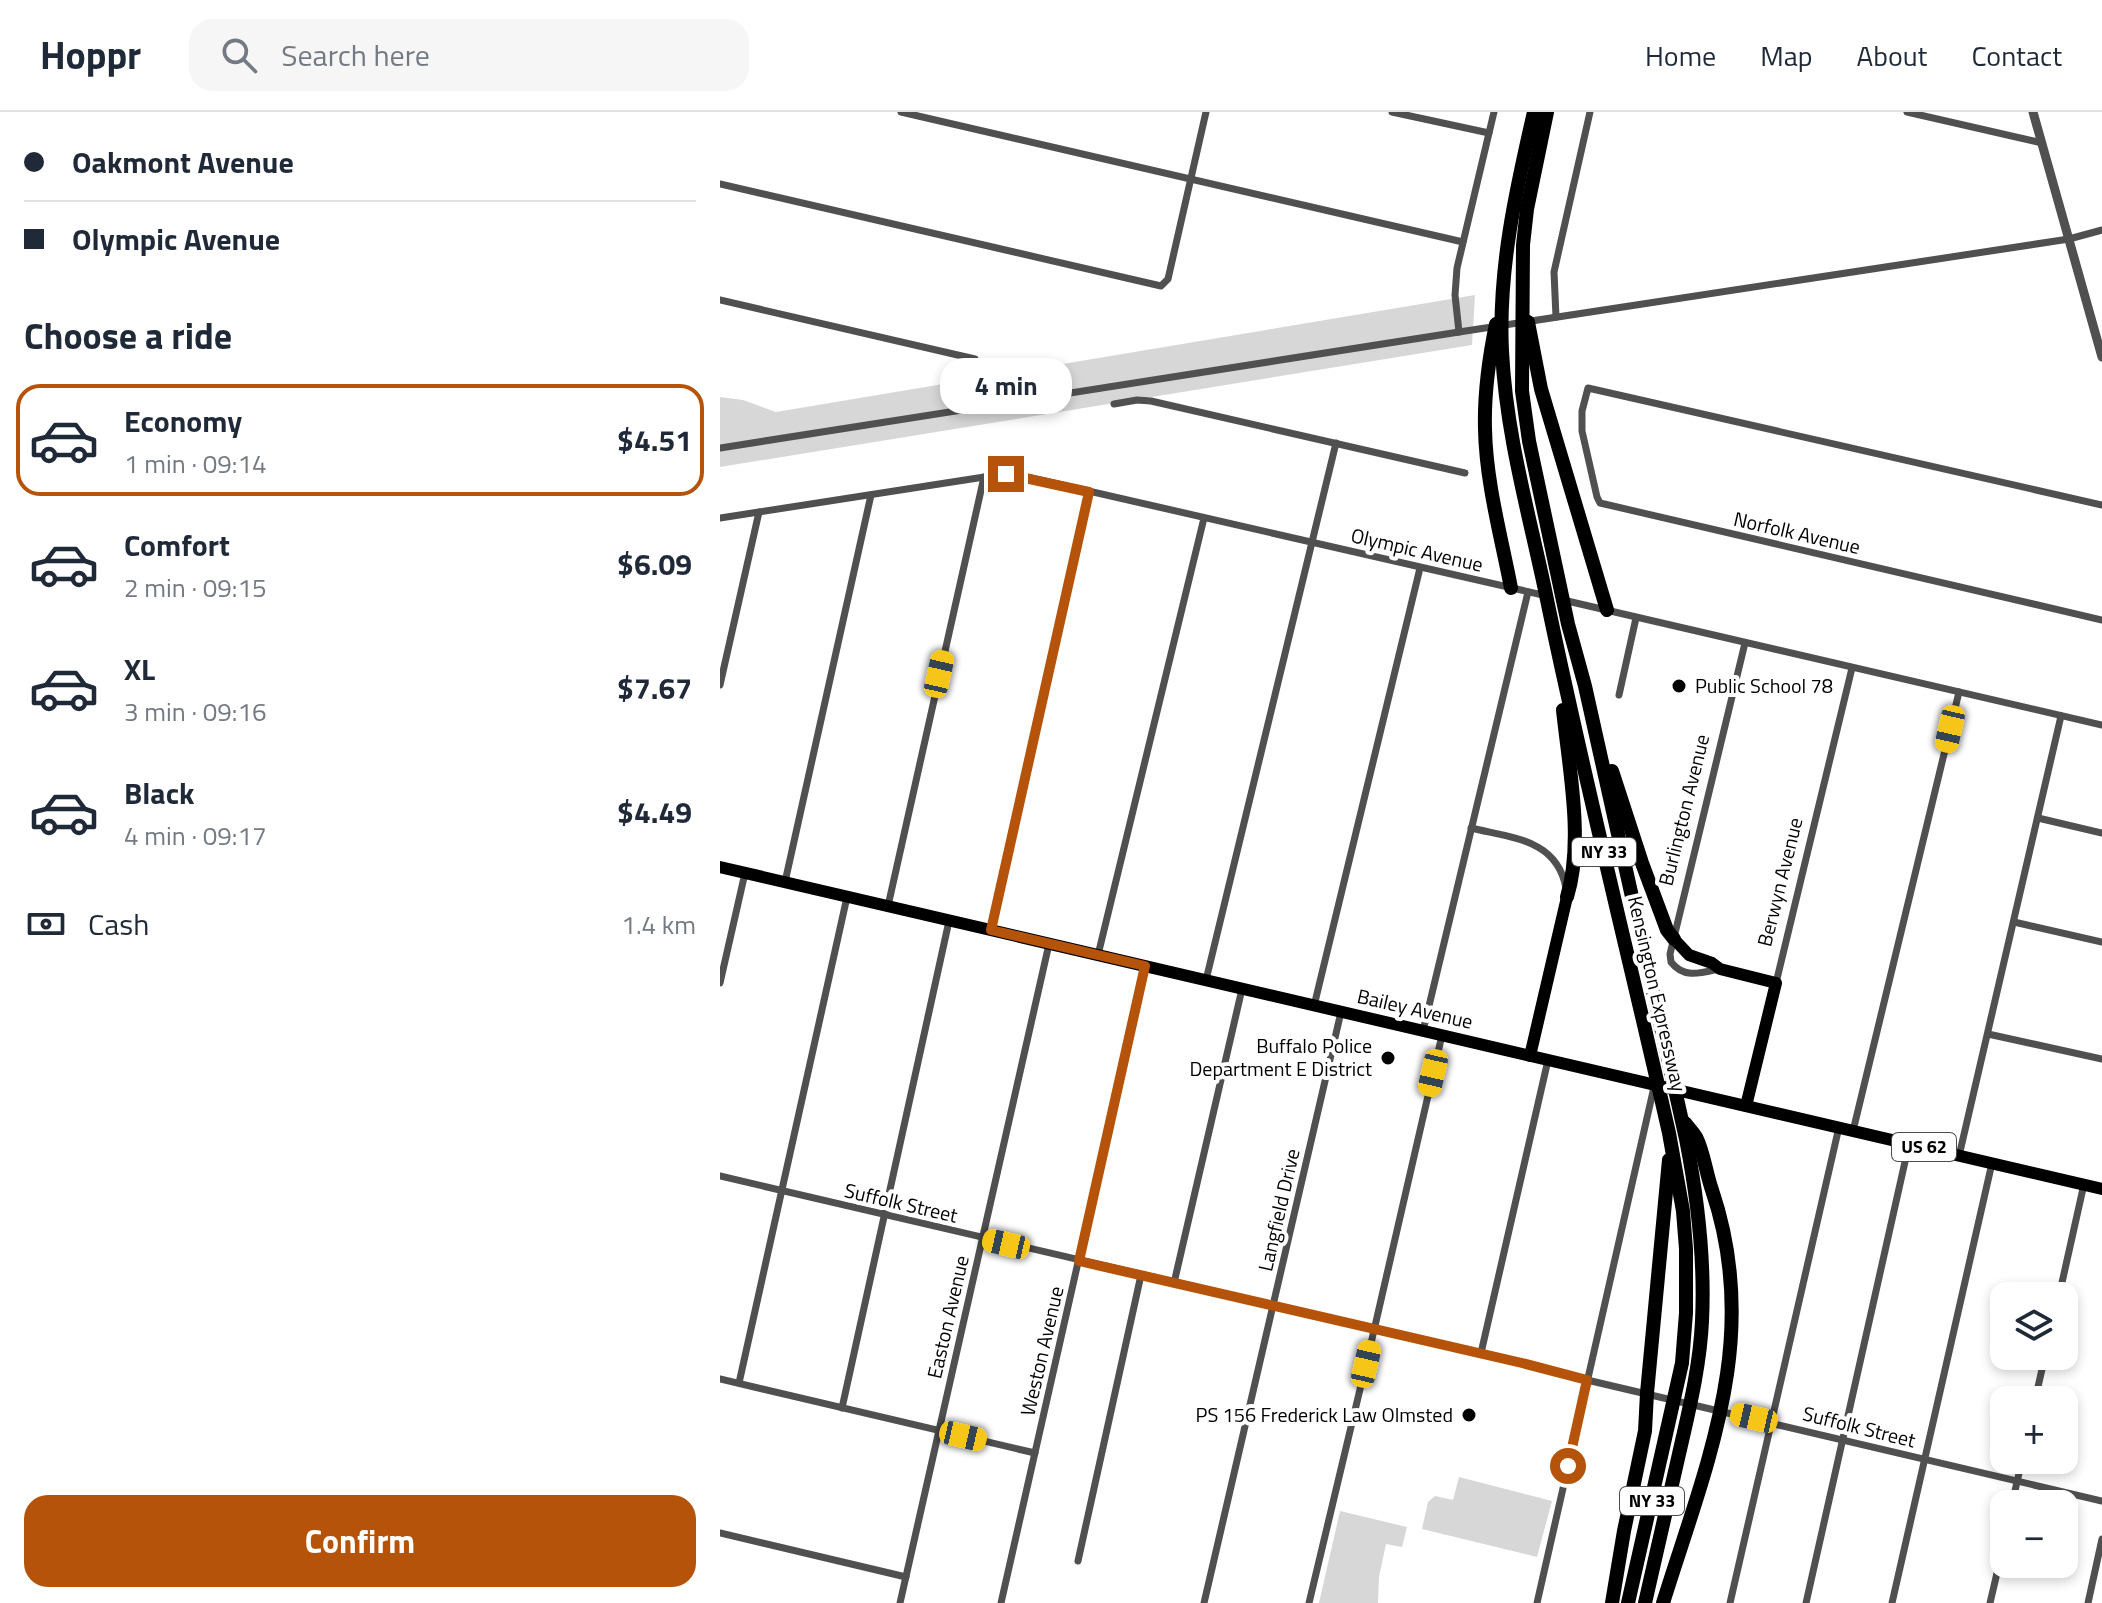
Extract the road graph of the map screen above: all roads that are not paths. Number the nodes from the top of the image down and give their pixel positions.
1 (901, 112) edge
2 (1206, 112) edge
3 (1392, 112) edge
4 (1494, 112) edge
5 (1534, 112) edge
6 (1547, 112) edge
7 (1557, 112) edge
8 (1590, 112) edge
9 (1907, 112) edge
10 (2033, 112) edge
11 (1489, 133) junction
12 (2042, 143) junction
13 (1537, 154) junction
14 (1191, 180) junction
15 (720, 184) edge
16 (2102, 230) edge
17 (2069, 239) junction
18 (1463, 242) junction
19 (720, 300) edge
20 (1556, 317) junction
21 (1459, 332) junction
22 (2100, 339) edge
23 (1527, 345) junction
24 (1496, 348) junction
25 (2102, 357) edge
26 (975, 359) dead end
27 (1114, 404) dead end
28 (1336, 443) junction
29 (720, 448) edge
30 (1465, 473) dead end
31 (984, 477) junction
32 (1089, 492) junction
33 (871, 495) junction
34 (2102, 505) edge
35 (759, 512) junction
36 (720, 518) edge
37 (1204, 518) junction
38 (1312, 543) junction
39 (1420, 568) junction
40 (1511, 588) junction
41 (1528, 592) junction
42 (1607, 610) junction
43 (1636, 618) junction
44 (2102, 620) edge
45 (1745, 643) junction
46 (1558, 654) junction
47 (1852, 668) junction
48 (720, 685) edge
49 (1585, 686) junction
50 (1959, 692) junction
51 (1619, 695) dead end
52 (2061, 716) junction
53 (2102, 725) edge
54 (2038, 818) junction
55 (1471, 828) junction
56 (2102, 833) edge
57 (720, 867) edge
58 (745, 873) junction
59 (785, 882) junction
60 (847, 897) junction
61 (1567, 897) junction
62 (888, 906) junction
63 (949, 921) junction
64 (2014, 922) junction
65 (991, 930) junction
66 (1674, 939) junction
67 (2102, 942) edge
68 (1049, 944) junction
69 (1098, 955) junction
70 (1145, 966) junction
71 (721, 973) edge
72 (1206, 980) junction
73 (720, 983) edge
74 (1776, 983) junction
75 (1242, 989) junction
76 (1314, 1006) junction
77 (1341, 1012) junction
78 (1423, 1031) junction
79 (1988, 1034) junction
80 (1442, 1035) junction
81 (1530, 1056) junction
82 (2102, 1059) edge
83 (1548, 1060) junction
84 (1655, 1085) junction
85 (1746, 1106) junction
86 (1839, 1127) junction
87 (1853, 1131) junction
88 (1670, 1138) junction
89 (1691, 1138) junction
90 (1909, 1144) junction
91 (1959, 1156) junction
92 (1992, 1163) junction
93 (720, 1176) edge
94 (2084, 1184) junction
95 (2102, 1189) edge
96 (781, 1191) junction
97 (884, 1215) junction
98 (982, 1238) junction
99 (1079, 1261) junction
100 (1141, 1275) junction
101 (2062, 1282) edge
102 (1174, 1283) junction
103 (1273, 1306) junction
104 (1375, 1329) junction
105 (1481, 1353) junction
106 (720, 1379) edge
107 (1587, 1380) junction
108 (739, 1383) junction
109 (1647, 1393) junction
110 (842, 1408) junction
111 (1720, 1410) junction
112 (1771, 1422) junction
113 (939, 1430) junction
114 (1842, 1440) junction
115 (1035, 1453) junction
116 (1925, 1460) junction
117 (2019, 1474) edge
118 (2017, 1481) junction
119 (2015, 1490) edge
120 (2102, 1501) edge
121 (720, 1533) edge
122 (2102, 1539) edge
123 (1078, 1561) dead end
124 (906, 1577) junction
125 (1996, 1578) edge
126 (900, 1603) edge
127 (1001, 1603) edge
128 (1204, 1603) edge
129 (1309, 1603) edge
130 (1537, 1603) edge
131 (1612, 1603) edge
132 (1628, 1603) edge
133 (1645, 1603) edge
134 (1663, 1603) edge
135 (1730, 1603) edge
136 (1806, 1603) edge
137 (1892, 1603) edge
138 (1990, 1603) edge
139 (2088, 1603) edge

1 - 14 street
2 - 14 street
3 - 11 street
4 - 11 street
5 - 24 highway
6 - 13 highway
7 - 13 highway
8 - 20 street
9 - 12 street
10 - 12 street
11 - 18 street
12 - 17 street
13 - 23 highway
14 - 15 street
14 - 18 street
16 - 17 street
17 - 20 street
17 - 22 street
18 - 21 street
19 - 26 street
20 - 21 street
21 - 29 street
22 - 25 street
23 - 42 highway
23 - 49 highway, Kensington Expressway / NY 33
24 - 40 highway
24 - 46 highway, Kensington Expressway / NY 33
27 - 28 street
28 - 30 street
28 - 38 street
31 - 32 street, Olympic Avenue
31 - 33 street, Olympic Avenue
31 - 62 street
32 - 37 street, Olympic Avenue
32 - 65 street
33 - 35 street, Olympic Avenue
33 - 59 street
34 - 44 street, Norfolk Avenue
35 - 36 street, Olympic Avenue
35 - 48 street
37 - 38 street, Olympic Avenue
37 - 69 street
38 - 39 street, Olympic Avenue
38 - 72 street
39 - 40 street, Olympic Avenue
39 - 76 street
40 - 41 street, Olympic Avenue
41 - 42 street, Olympic Avenue
41 - 55 street
42 - 43 street, Olympic Avenue
43 - 45 street, Olympic Avenue
43 - 51 street
45 - 47 street, Olympic Avenue
45 - 66 street, Burlington Avenue
46 - 61 highway
46 - 88 highway, Kensington Expressway / NY 33
47 - 50 street, Olympic Avenue
47 - 74 street, Berwyn Avenue
49 - 66 highway
49 - 89 highway, Kensington Expressway / NY 33
50 - 52 street, Olympic Avenue
50 - 87 street
52 - 53 street, Olympic Avenue
52 - 54 street
54 - 56 street
54 - 64 street
55 - 61 street
55 - 78 street
57 - 58 main road, Bailey Avenue / US 62
58 - 59 main road, Bailey Avenue / US 62
58 - 71 street
59 - 60 main road, Bailey Avenue / US 62
60 - 62 main road, Bailey Avenue / US 62
60 - 96 street
61 - 81 main road
62 - 63 main road, Bailey Avenue / US 62
63 - 65 main road, Bailey Avenue / US 62
63 - 97 street
64 - 67 street
64 - 79 street
65 - 68 main road, Bailey Avenue / US 62
66 - 74 main road
68 - 69 main road, Bailey Avenue / US 62
68 - 98 street, Easton Avenue
69 - 70 main road, Bailey Avenue / US 62
70 - 72 main road, Bailey Avenue / US 62
70 - 99 street, Weston Avenue
71 - 73 street
72 - 75 main road, Bailey Avenue / US 62
74 - 85 main road, Berwyn Avenue
75 - 76 main road, Bailey Avenue / US 62
75 - 102 street
76 - 77 main road, Bailey Avenue / US 62
77 - 78 main road, Bailey Avenue / US 62
77 - 103 street, Langfield Drive
78 - 80 main road, Bailey Avenue / US 62
79 - 82 street
79 - 91 street
80 - 81 main road, Bailey Avenue / US 62
80 - 104 street
81 - 83 main road, Bailey Avenue / US 62
83 - 84 main road, Bailey Avenue / US 62
83 - 105 street
84 - 85 main road, Bailey Avenue / US 62
84 - 107 street
85 - 86 main road, Bailey Avenue / US 62
86 - 87 main road, Bailey Avenue / US 62
86 - 112 street
87 - 90 main road, Bailey Avenue / US 62
88 - 109 highway
88 - 132 highway, Kensington Expressway / NY 33
89 - 111 highway
89 - 133 highway, Kensington Expressway / NY 33
90 - 91 main road, Bailey Avenue / US 62
90 - 114 street
91 - 92 main road, Bailey Avenue / US 62
92 - 94 main road, Bailey Avenue / US 62
92 - 116 street
93 - 96 street, Suffolk Street
94 - 95 main road, Bailey Avenue / US 62
94 - 101 street
96 - 97 street, Suffolk Street
96 - 108 street
97 - 98 street, Suffolk Street
97 - 110 street
98 - 99 street, Suffolk Street
98 - 113 street, Easton Avenue
99 - 100 street, Suffolk Street
99 - 115 street, Weston Avenue
100 - 102 street, Suffolk Street
100 - 123 street
102 - 103 street, Suffolk Street
103 - 104 street, Suffolk Street
103 - 128 street, Langfield Drive
104 - 105 street, Suffolk Street
104 - 129 street
105 - 107 street, Suffolk Street
106 - 108 street
107 - 109 street, Suffolk Street
107 - 130 street
108 - 110 street
109 - 111 street, Suffolk Street
109 - 131 highway
110 - 113 street
111 - 112 street, Suffolk Street
111 - 134 highway
112 - 114 street, Suffolk Street
112 - 135 street
113 - 115 street
113 - 124 street, Easton Avenue
114 - 116 street, Suffolk Street
114 - 136 street
115 - 127 street, Weston Avenue
116 - 118 street, Suffolk Street
116 - 137 street
117 - 118 street
118 - 119 street
118 - 120 street, Suffolk Street
121 - 124 street
122 - 139 street
124 - 126 street, Easton Avenue
125 - 138 street

